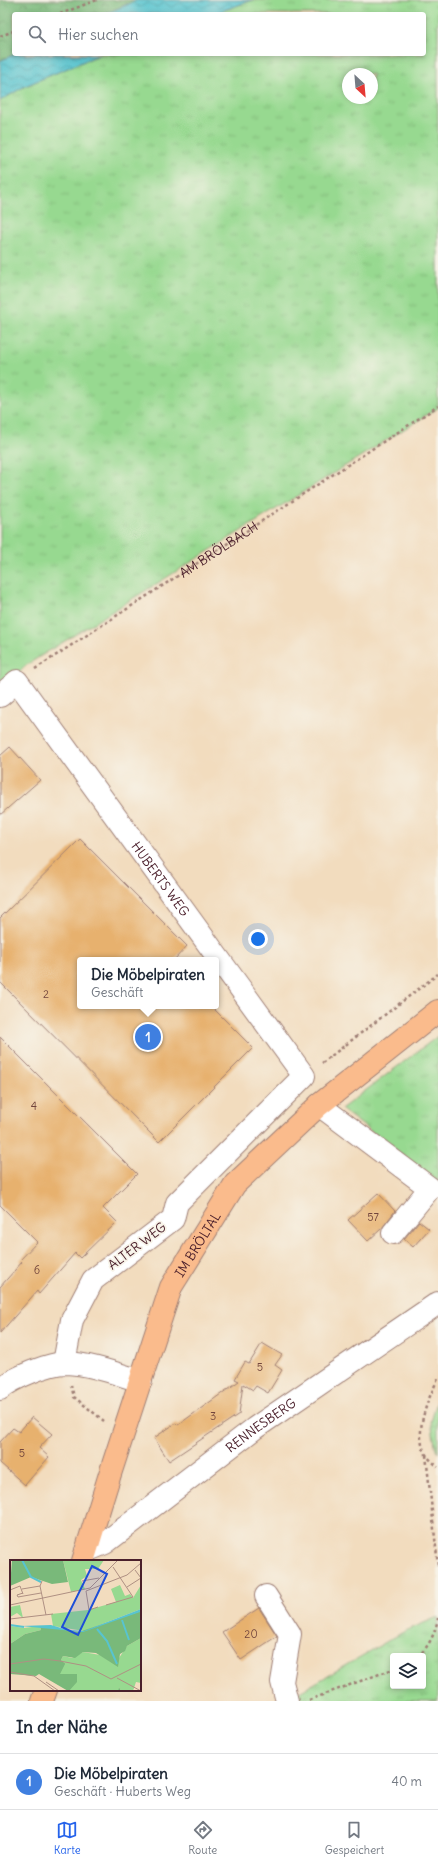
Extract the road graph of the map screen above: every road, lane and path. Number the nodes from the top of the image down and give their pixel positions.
1 (97, 0) edge
2 (65, 12) edge
3 (12, 32) edge
4 (0, 36) edge
5 (438, 406) edge
6 (16, 681) junction
7 (0, 696) edge
8 (217, 957) edge
9 (219, 959) edge
10 (438, 974) edge
11 (438, 1011) edge
12 (304, 1076) junction
13 (319, 1105) junction
14 (392, 1233) dead end
15 (438, 1303) edge
16 (64, 1363) junction
17 (438, 1378) edge
18 (141, 1381) junction
19 (0, 1389) edge
20 (106, 1423) dead end
21 (426, 1455) junction
22 (438, 1467) edge
23 (85, 1556) edge
24 (438, 1566) edge
25 (266, 1596) dead end
26 (438, 1618) edge
27 (422, 1653) edge
28 (390, 1670) edge
29 (46, 1691) edge
30 (42, 1701) edge
31 (286, 1701) edge
32 (307, 1701) edge

1 - 2 path
3 - 4 path
5 - 6 path, AM BRÖLBACH
6 - 7 street
6 - 8 street, HUBERTS WEG
9 - 12 street, HUBERTS WEG
10 - 12 path
11 - 13 main road, IM BRÖLTAL
12 - 16 street, ALTER WEG
13 - 14 street
13 - 18 main road, IM BRÖLTAL
15 - 23 street, RENNESBERG
16 - 18 street
16 - 19 street
16 - 20 path
17 - 21 path
18 - 23 main road, IM BRÖLTAL
21 - 22 path
21 - 24 path
25 - 31 street
26 - 27 path
28 - 32 path
29 - 30 main road

